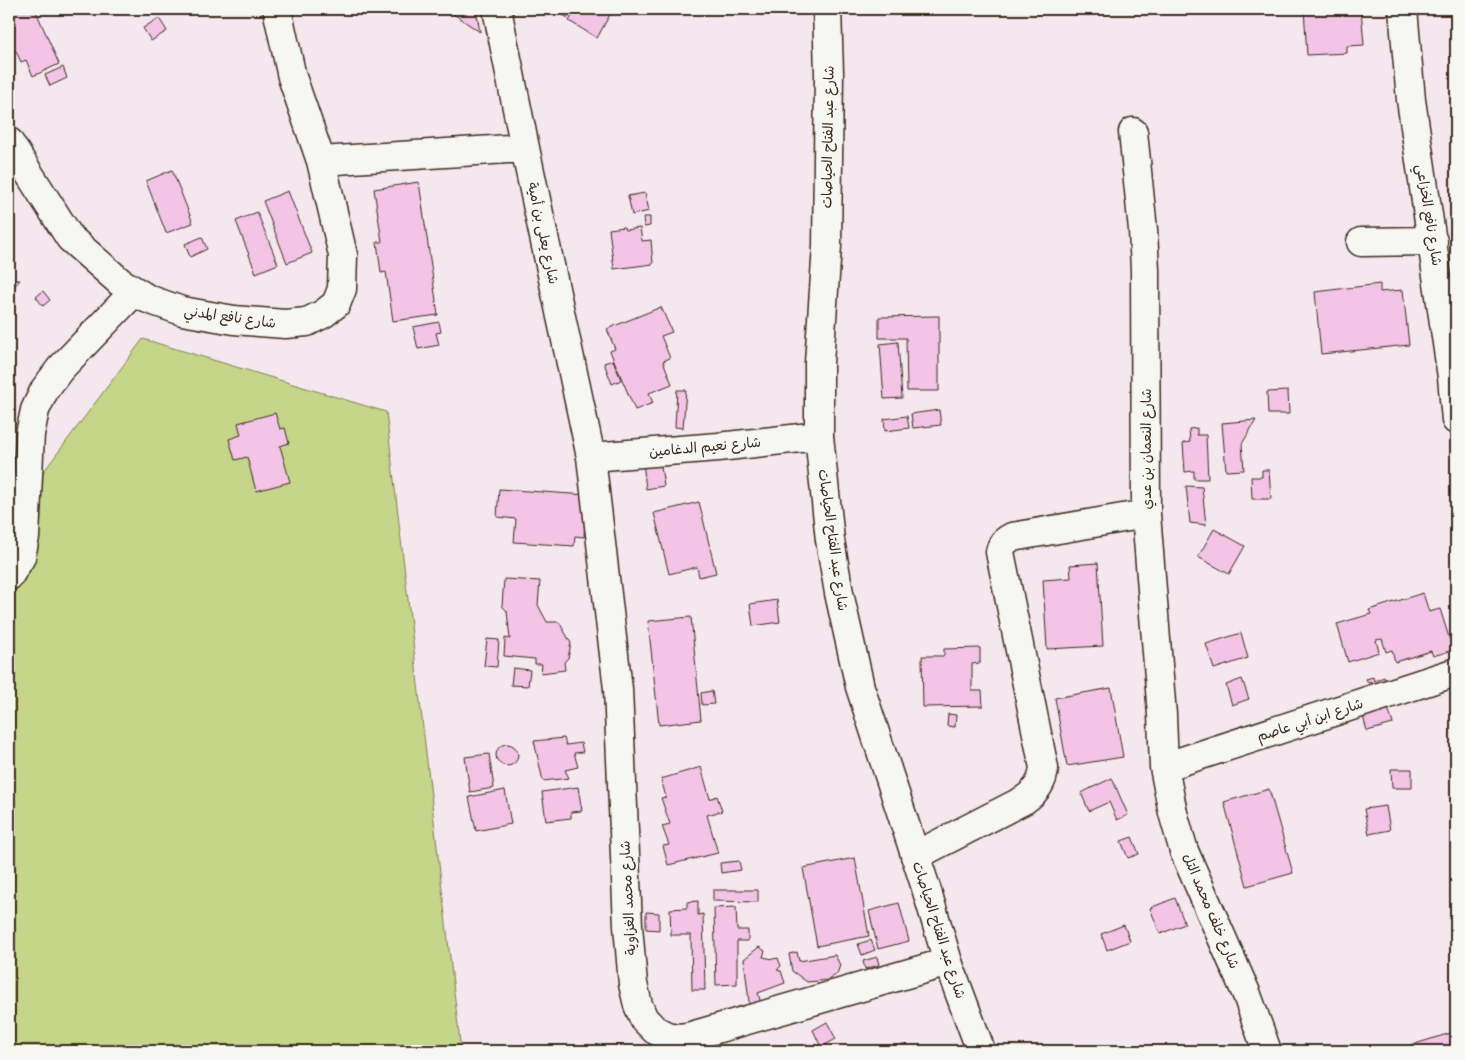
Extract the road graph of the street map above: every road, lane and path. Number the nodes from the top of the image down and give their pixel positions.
1 (277, 9) edge
2 (497, 9) edge
3 (827, 9) edge
4 (1403, 9) edge
5 (1134, 132) dead end
6 (9, 142) edge
7 (525, 148) junction
8 (321, 161) junction
9 (1433, 241) junction
10 (1361, 242) dead end
11 (135, 291) junction
12 (1456, 420) edge
13 (819, 436) junction
14 (591, 456) junction
15 (1146, 514) junction
16 (9, 576) edge
17 (1456, 672) edge
18 (1164, 767) junction
19 (915, 856) junction
20 (948, 962) junction
21 (981, 1051) edge
22 (1267, 1051) edge

1 - 8 street, شارع نافع المدني
2 - 7 street, شارع يعلى بن أمية
3 - 13 street, شارع عبد الفتاح الحياصات
4 - 9 street, شارع نافع الخزاعي
5 - 15 street, شارع النعمان بن عدي
6 - 11 street, شارع نافع المدني
7 - 8 street
7 - 14 street, شارع يعلى بن أمية
8 - 11 street, شارع نافع المدني
9 - 10 street
9 - 12 street, شارع نافع الخزاعي
11 - 16 street
13 - 14 street, شارع نعيم الدغامين
13 - 19 street, شارع عبد الفتاح الحياصات
14 - 20 street, شارع محمد الغزاوية
15 - 18 street, شارع النعمان بن عدي
15 - 19 street
17 - 18 street, شارع ابن أبي عاصم
18 - 22 street, شارع خلف محمد التل
19 - 20 street, شارع عبد الفتاح الحياصات
20 - 21 street, شارع عبد الفتاح الحياصات

